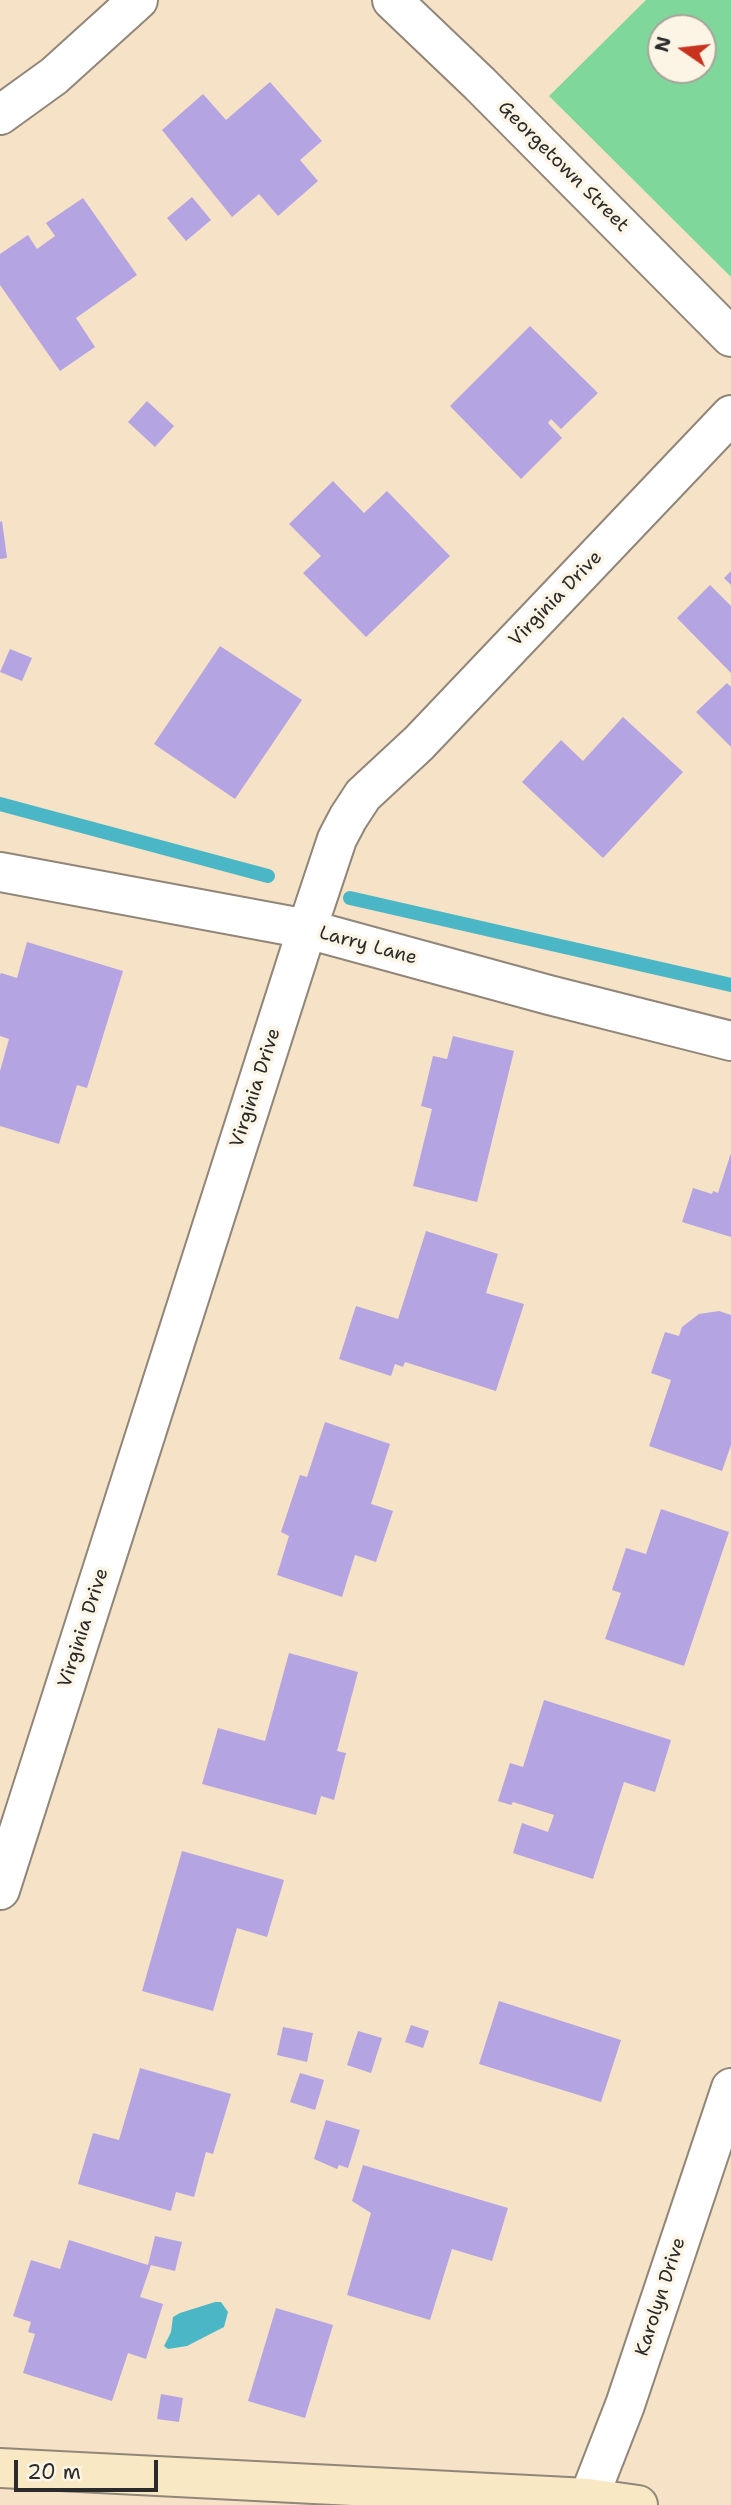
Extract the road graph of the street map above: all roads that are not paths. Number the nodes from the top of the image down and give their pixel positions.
1 (138, 0) edge
2 (392, 0) edge
3 (0, 115) edge
4 (731, 337) edge
5 (731, 415) edge
6 (0, 872) edge
7 (307, 929) junction
8 (731, 1041) edge
9 (0, 1890) edge
10 (731, 2088) edge
11 (0, 2468) edge
12 (587, 2502) edge
13 (638, 2505) edge

1 - 3 street
2 - 4 street, Georgetown Street
5 - 7 street, Virginia Drive
6 - 7 street, Larry Lane
7 - 8 street, Larry Lane
7 - 9 street, Virginia Drive
10 - 12 street, Karolyn Drive
11 - 12 street
12 - 13 street

